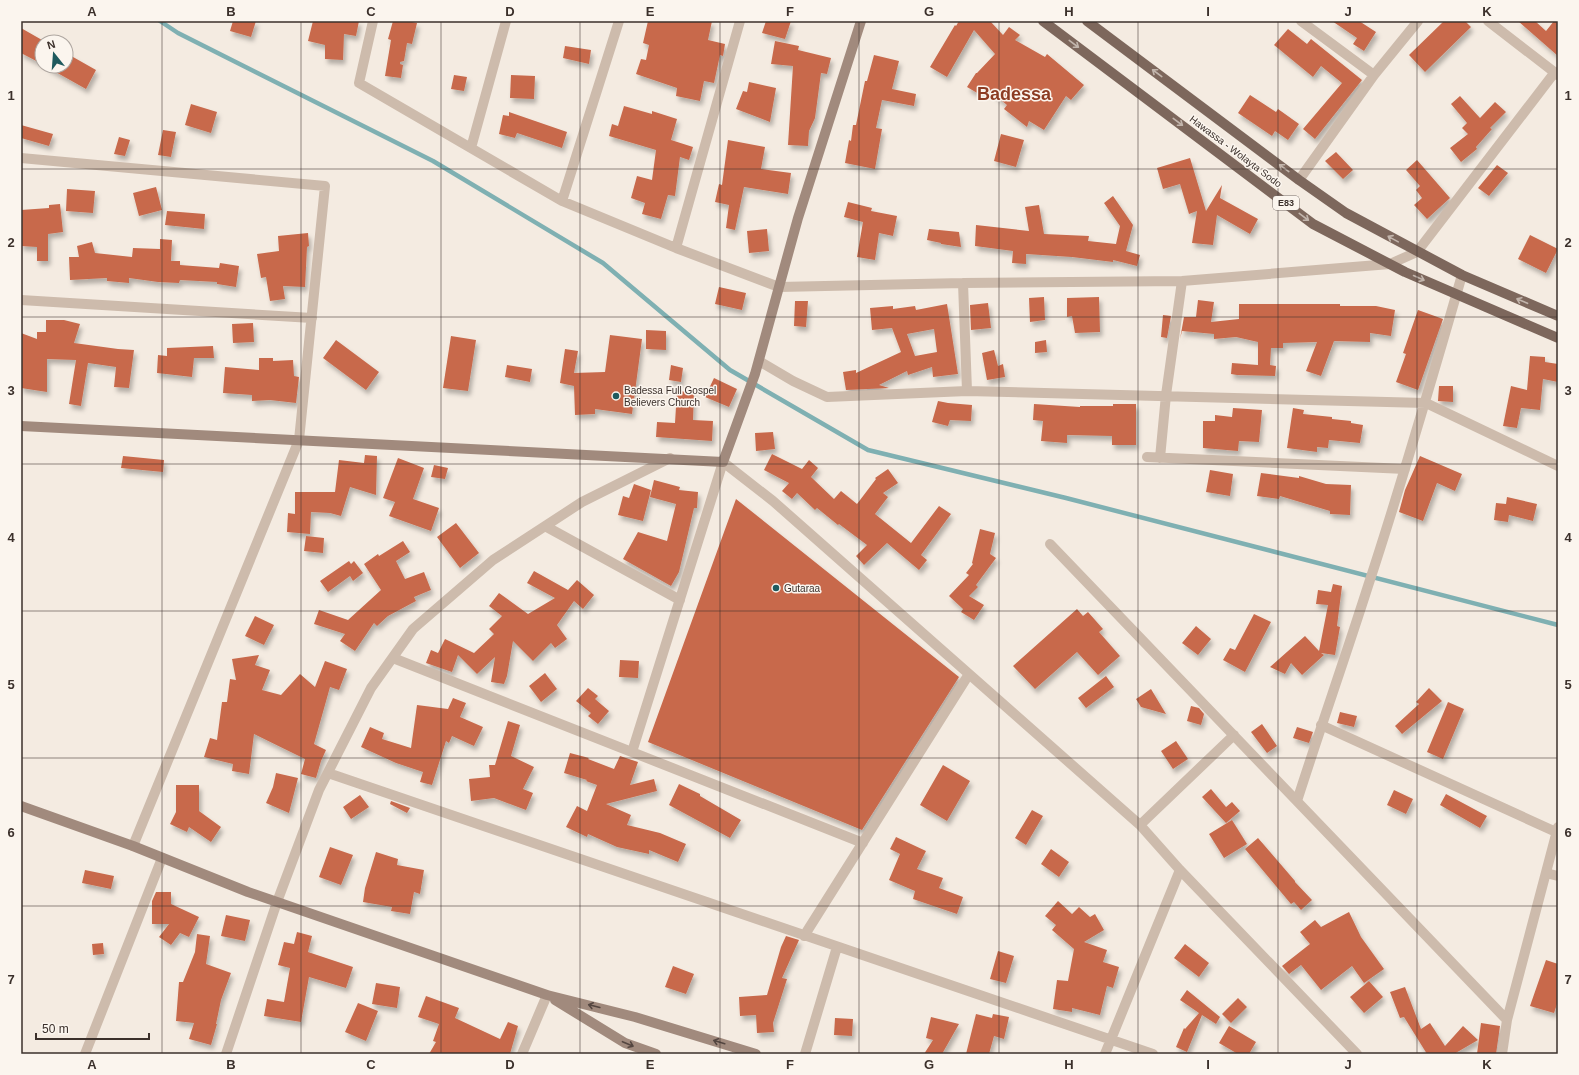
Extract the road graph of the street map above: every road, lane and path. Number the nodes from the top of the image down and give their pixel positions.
1 (373, 21) edge
2 (506, 21) edge
3 (619, 21) edge
4 (740, 21) edge
5 (861, 21) edge
6 (1043, 21) edge
7 (1087, 21) edge
8 (1301, 21) edge
9 (1418, 21) edge
10 (1488, 21) edge
11 (1556, 73) edge
12 (1374, 75) junction
13 (471, 148) junction
14 (21, 158) edge
15 (1299, 180) junction
16 (562, 201) junction
17 (676, 248) junction
18 (1416, 252) junction
19 (1390, 264) junction
20 (1462, 275) junction
21 (1182, 281) junction
22 (963, 283) junction
23 (779, 287) junction
24 (1457, 294) junction
25 (21, 300) edge
26 (1558, 316) edge
27 (312, 318) junction
28 (1558, 338) edge
29 (759, 361) junction
30 (967, 391) junction
31 (1166, 395) junction
32 (1426, 403) junction
33 (21, 426) edge
34 (299, 440) junction
35 (1147, 457) dead end
36 (670, 458) junction
37 (1160, 458) junction
38 (723, 462) junction
39 (1558, 466) edge
40 (1405, 469) junction
41 (545, 526) junction
42 (1050, 544) dead end
43 (680, 600) junction
44 (393, 658) junction
45 (970, 674) junction
46 (1321, 725) junction
47 (1234, 735) junction
48 (632, 752) junction
49 (328, 773) junction
50 (1297, 801) junction
51 (21, 806) edge
52 (1140, 824) junction
53 (1557, 829) edge
54 (863, 843) junction
55 (133, 846) junction
56 (162, 858) junction
57 (1180, 870) junction
58 (1546, 873) junction
59 (1558, 876) edge
60 (277, 902) junction
61 (804, 936) junction
62 (837, 947) junction
63 (547, 994) junction
64 (1507, 1020) junction
65 (1111, 1041) junction
66 (85, 1054) edge
67 (226, 1054) edge
68 (522, 1054) edge
69 (656, 1054) edge
70 (756, 1054) edge
71 (805, 1054) edge
72 (1106, 1054) edge
73 (1153, 1054) edge
74 (1357, 1054) edge
75 (1502, 1054) edge

1 - 13 street
2 - 13 street
3 - 16 street
4 - 17 street
5 - 23 street
6 -> 19 main road, Hawassa - Wolayta Sodo / E83
15 -> 7 main road, Hawassa - Wolayta Sodo / E83
8 - 12 street
9 - 12 street
10 - 11 street
11 - 18 street
12 - 15 street
13 - 16 street
14 - 27 street
18 -> 15 main road, Hawassa - Wolayta Sodo / E83
16 - 17 street
17 - 23 street
18 - 19 street
18 - 20 main road, Hawassa - Wolayta Sodo / E83
19 - 21 street
19 -> 24 main road, Hawassa - Wolayta Sodo / E83
20 - 24 street
26 -> 20 main road, Hawassa - Wolayta Sodo / E83
21 - 22 street
21 - 31 street
22 - 23 street
22 - 30 street
23 - 29 street
24 - 28 main road, Hawassa - Wolayta Sodo / E83
24 - 32 street
25 - 27 street
27 - 34 street
29 - 30 street
29 - 38 street
30 - 31 street
31 - 32 street
31 - 37 street
32 - 39 street
32 - 40 street
33 - 34 street
34 - 36 street
34 - 55 street
35 - 37 street
36 - 38 street
36 - 41 street
37 - 40 street
38 - 43 street
38 - 45 street
40 - 46 street
41 - 43 street
41 - 44 street
42 - 47 street
43 - 48 street
44 - 48 street
44 - 49 street
45 - 52 street
45 - 54 street
46 - 50 street
46 - 53 street
47 - 50 street
47 - 52 street
48 - 54 street
49 - 60 street
49 - 61 street
50 - 64 street
51 - 55 street
52 - 57 street
53 - 58 street
54 - 61 street
55 - 56 street
56 - 60 street
56 - 66 street
57 - 65 street
57 - 74 street
58 - 59 street
58 - 64 street
60 - 63 street
60 - 67 street
61 - 62 street
62 - 65 street
62 - 71 street
63 - 68 street
63 -> 69 street
70 -> 63 street
64 - 75 street
65 - 72 street
65 - 73 street

